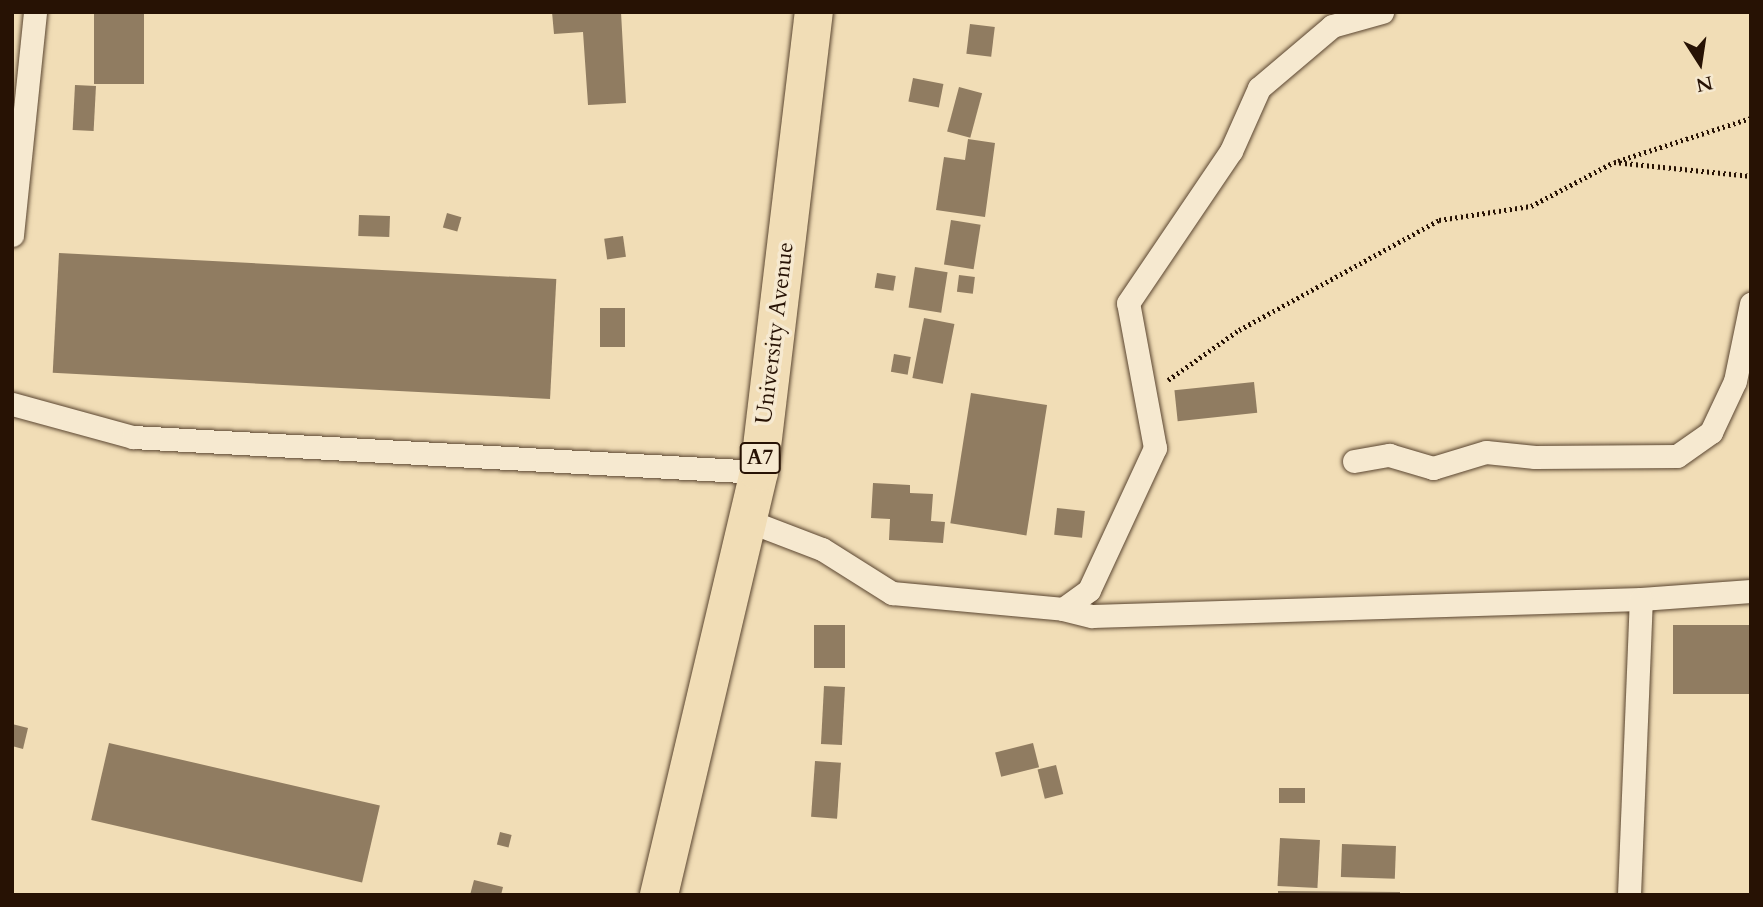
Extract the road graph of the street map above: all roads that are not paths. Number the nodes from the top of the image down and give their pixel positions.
1 (35, 12) edge
2 (814, 12) edge
3 (1382, 12) edge
4 (12, 235) edge
5 (1751, 304) edge
6 (12, 404) edge
7 (1354, 461) dead end
8 (759, 472) junction
9 (746, 520) junction
10 (1751, 590) edge
11 (1642, 598) junction
12 (1063, 609) junction
13 (659, 895) edge
14 (1629, 895) edge

1 - 4 street
2 - 8 highway, University Avenue / A7
3 - 12 street
5 - 7 street
6 - 8 street
8 - 9 highway, University Avenue / A7
9 - 12 street
9 - 13 highway, University Avenue / A7
10 - 11 street
11 - 12 street
11 - 14 street

